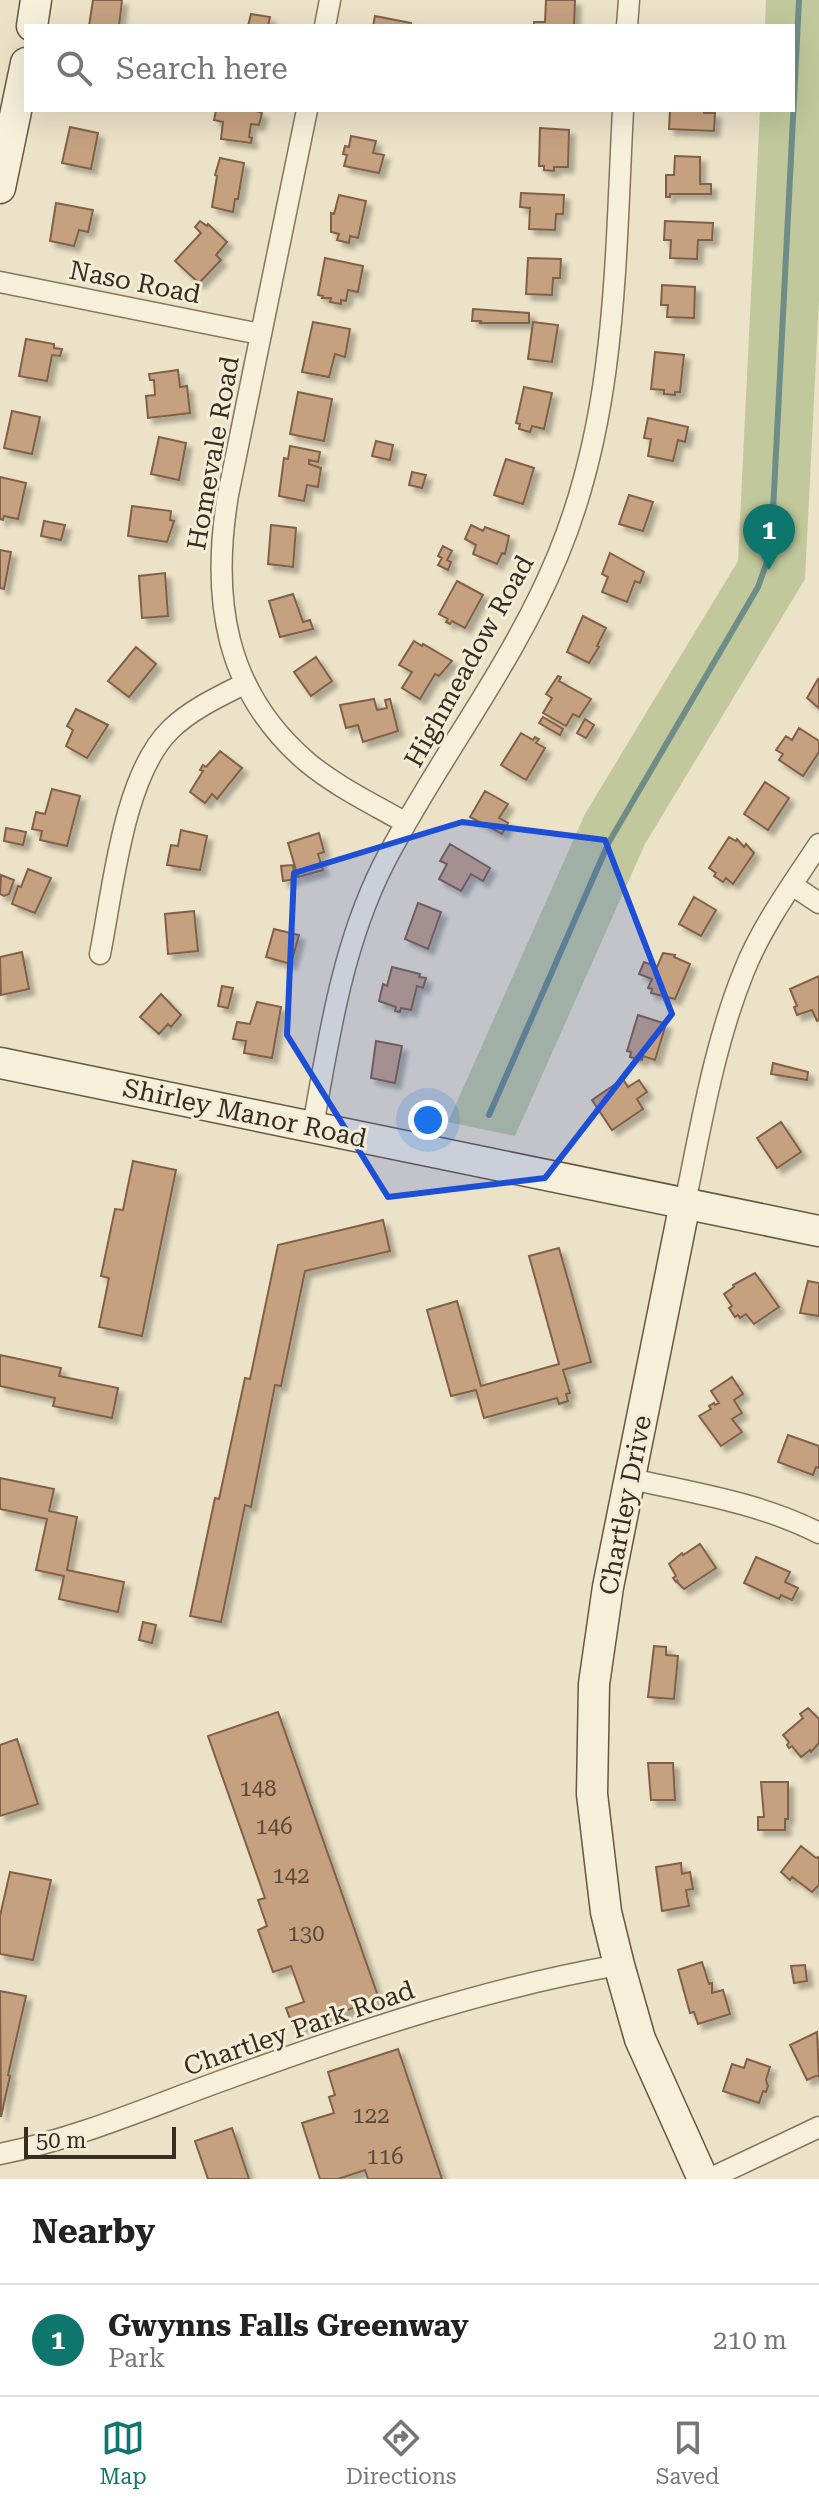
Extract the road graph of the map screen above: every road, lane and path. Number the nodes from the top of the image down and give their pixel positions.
1 (36, 0) edge
2 (330, 0) edge
3 (629, 0) edge
4 (32, 24) edge
5 (325, 24) edge
6 (627, 24) edge
7 (24, 73) edge
8 (307, 112) edge
9 (623, 112) edge
10 (0, 188) edge
11 (0, 282) edge
12 (260, 334) junction
13 (244, 684) junction
14 (406, 823) junction
15 (819, 844) edge
16 (792, 885) junction
17 (819, 903) edge
18 (100, 954) dead end
19 (0, 1063) edge
20 (313, 1126) junction
21 (685, 1203) junction
22 (819, 1231) edge
23 (631, 1479) junction
24 (819, 1533) edge
25 (619, 1965) junction
26 (819, 2127) edge
27 (0, 2154) edge
28 (703, 2179) edge
29 (709, 2179) edge

1 - 4 street
2 - 5 street
3 - 6 street
7 - 10 street
8 - 12 street, Homevale Road
9 - 14 street, Highmeadow Road
11 - 12 street, Naso Road
12 - 13 street, Homevale Road
13 - 14 street, Homevale Road
13 - 18 street
14 - 20 street, Highmeadow Road
15 - 16 street, Chartley Drive
16 - 17 street
16 - 21 street, Chartley Drive
19 - 20 street, Shirley Manor Road
20 - 21 street, Shirley Manor Road
21 - 22 street, Shirley Manor Road
21 - 23 street, Chartley Drive
23 - 24 street
23 - 25 street, Chartley Drive
25 - 27 street, Chartley Park Road
25 - 28 street, Chartley Drive
26 - 29 street

